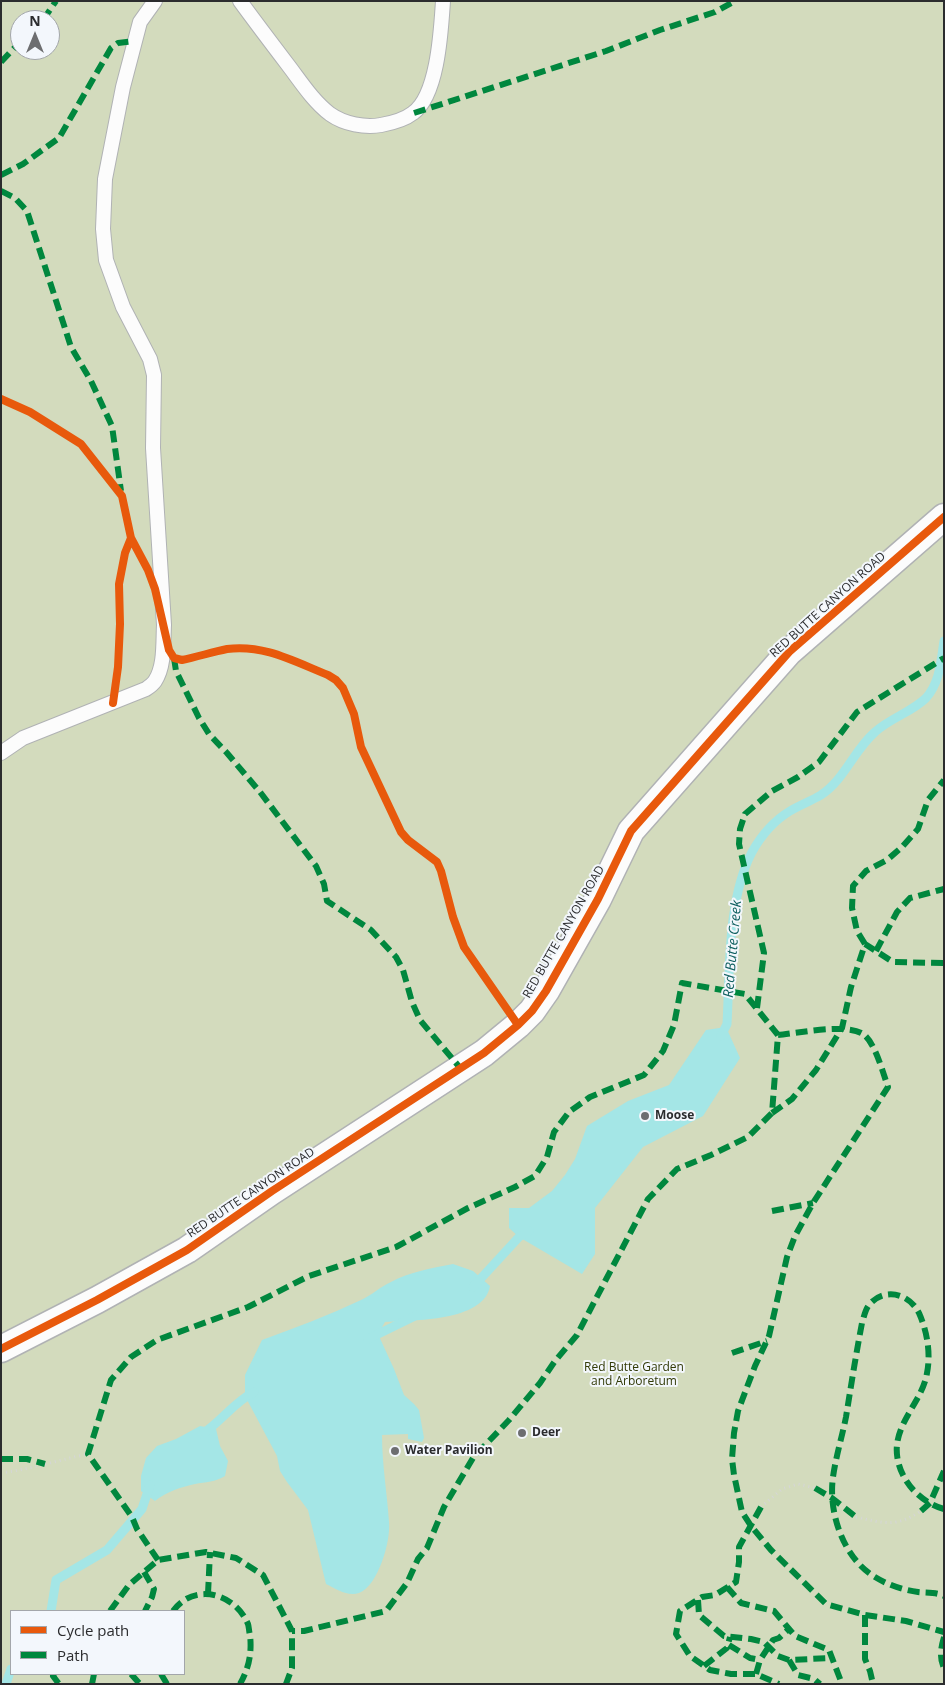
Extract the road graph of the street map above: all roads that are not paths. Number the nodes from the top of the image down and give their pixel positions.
1 (154, 1) edge
2 (240, 1) edge
3 (443, 1) edge
4 (944, 517) edge
5 (1, 753) edge
6 (1, 1350) edge

1 - 5 lane
2 - 3 lane
4 - 6 street, RED BUTTE CANYON ROAD

